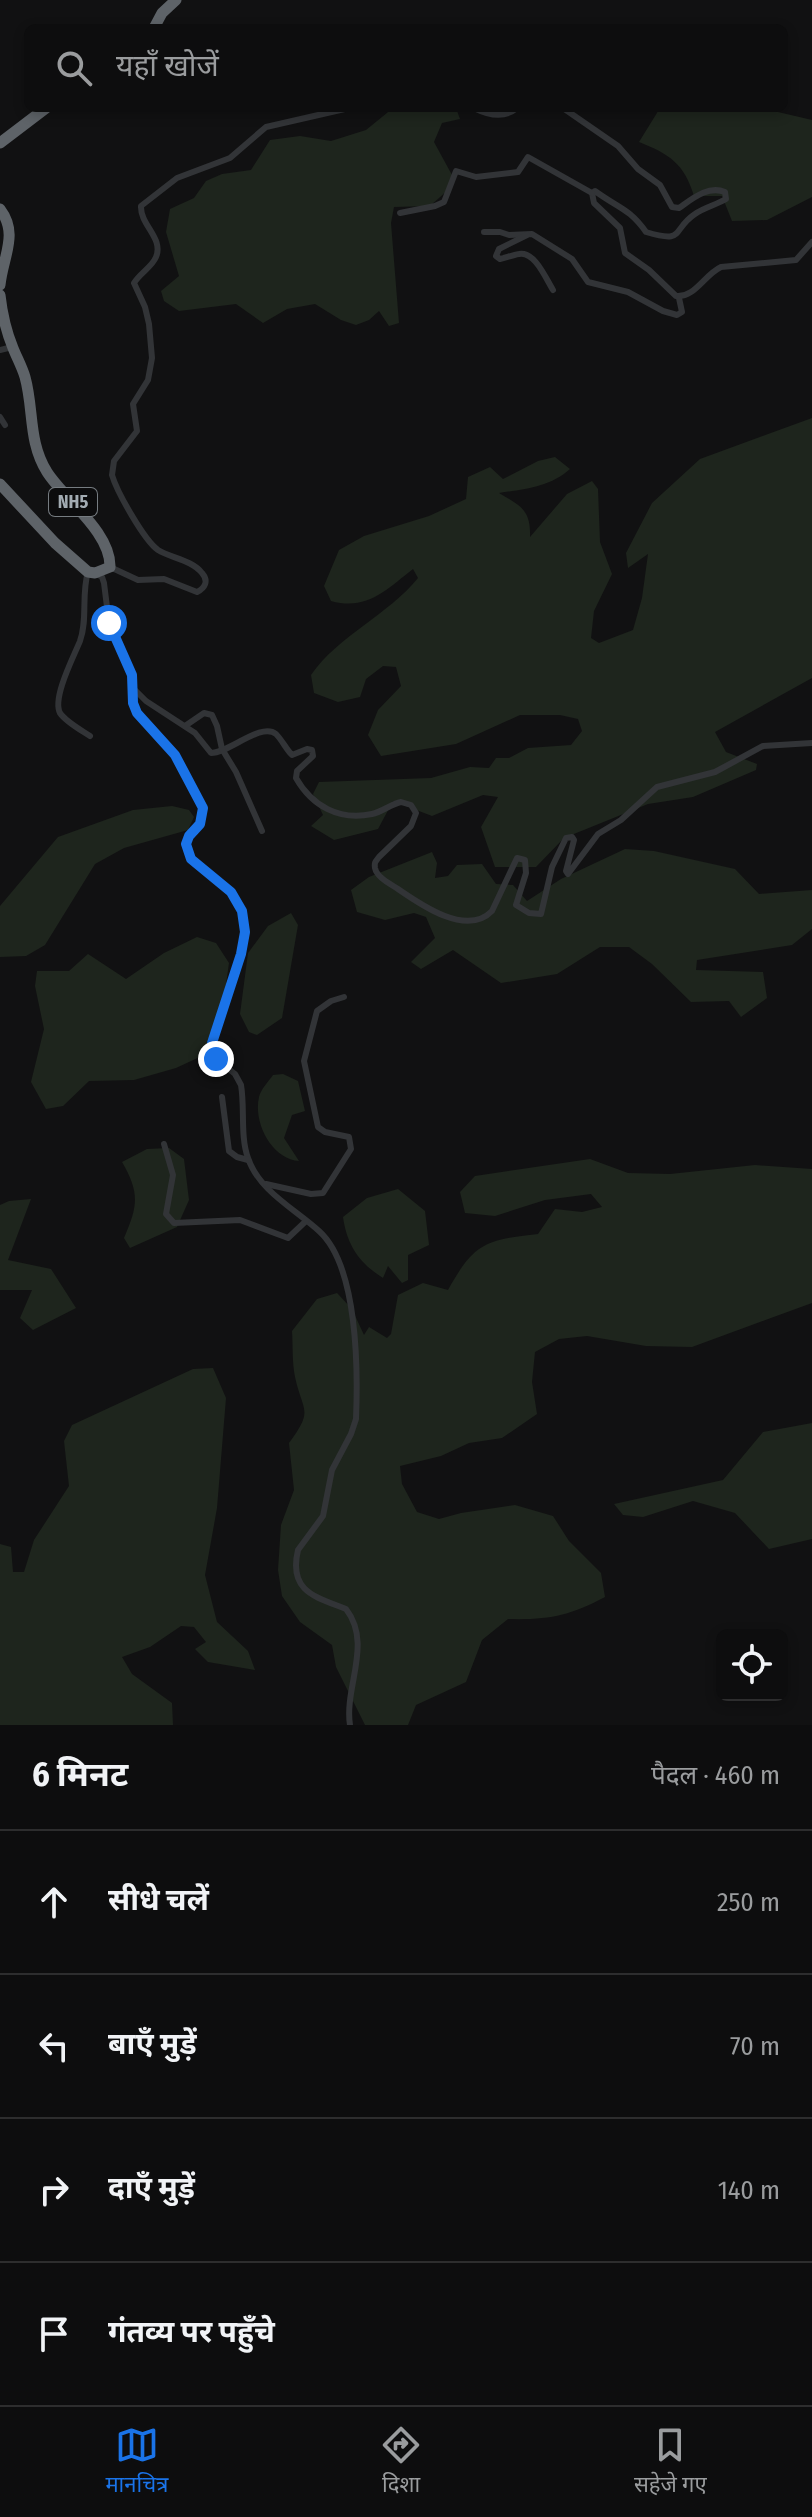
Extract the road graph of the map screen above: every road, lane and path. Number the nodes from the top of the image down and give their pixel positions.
1 (176, 0) edge
2 (156, 24) edge
3 (41, 112) edge
4 (332, 112) edge
5 (489, 112) edge
6 (512, 112) edge
7 (569, 112) edge
8 (0, 143) edge
9 (592, 193) junction
10 (0, 209) edge
11 (400, 213) dead end
12 (484, 232) dead end
13 (530, 233) junction
14 (812, 242) edge
15 (0, 285) edge
16 (553, 290) dead end
17 (0, 295) edge
18 (679, 298) junction
19 (6, 348) edge
20 (0, 417) edge
21 (5, 425) dead end
22 (0, 484) edge
23 (110, 567) junction
24 (91, 572) junction
25 (132, 687) junction
26 (185, 726) junction
27 (90, 736) dead end
28 (812, 743) edge
29 (223, 751) junction
30 (262, 831) dead end
31 (344, 997) dead end
32 (222, 1097) dead end
33 (164, 1144) dead end
34 (248, 1160) junction
35 (264, 1183) junction
36 (306, 1221) junction
37 (350, 1725) edge

1 - 2 highway
3 - 8 highway
4 - 23 street
5 - 6 street
7 - 9 street
9 - 11 street
9 - 18 street
10 - 15 highway
12 - 13 street
13 - 16 street
13 - 18 street
14 - 18 street
17 - 19 highway, NH5
19 - 23 highway, NH5
20 - 21 street
22 - 24 highway, NH5
23 - 24 highway
24 - 25 street
24 - 27 street
25 - 26 street
25 - 34 street
26 - 29 street
26 - 29 street
28 - 29 street
29 - 30 street
31 - 35 street
32 - 34 street
33 - 36 street
34 - 35 street
35 - 36 street
36 - 37 street

